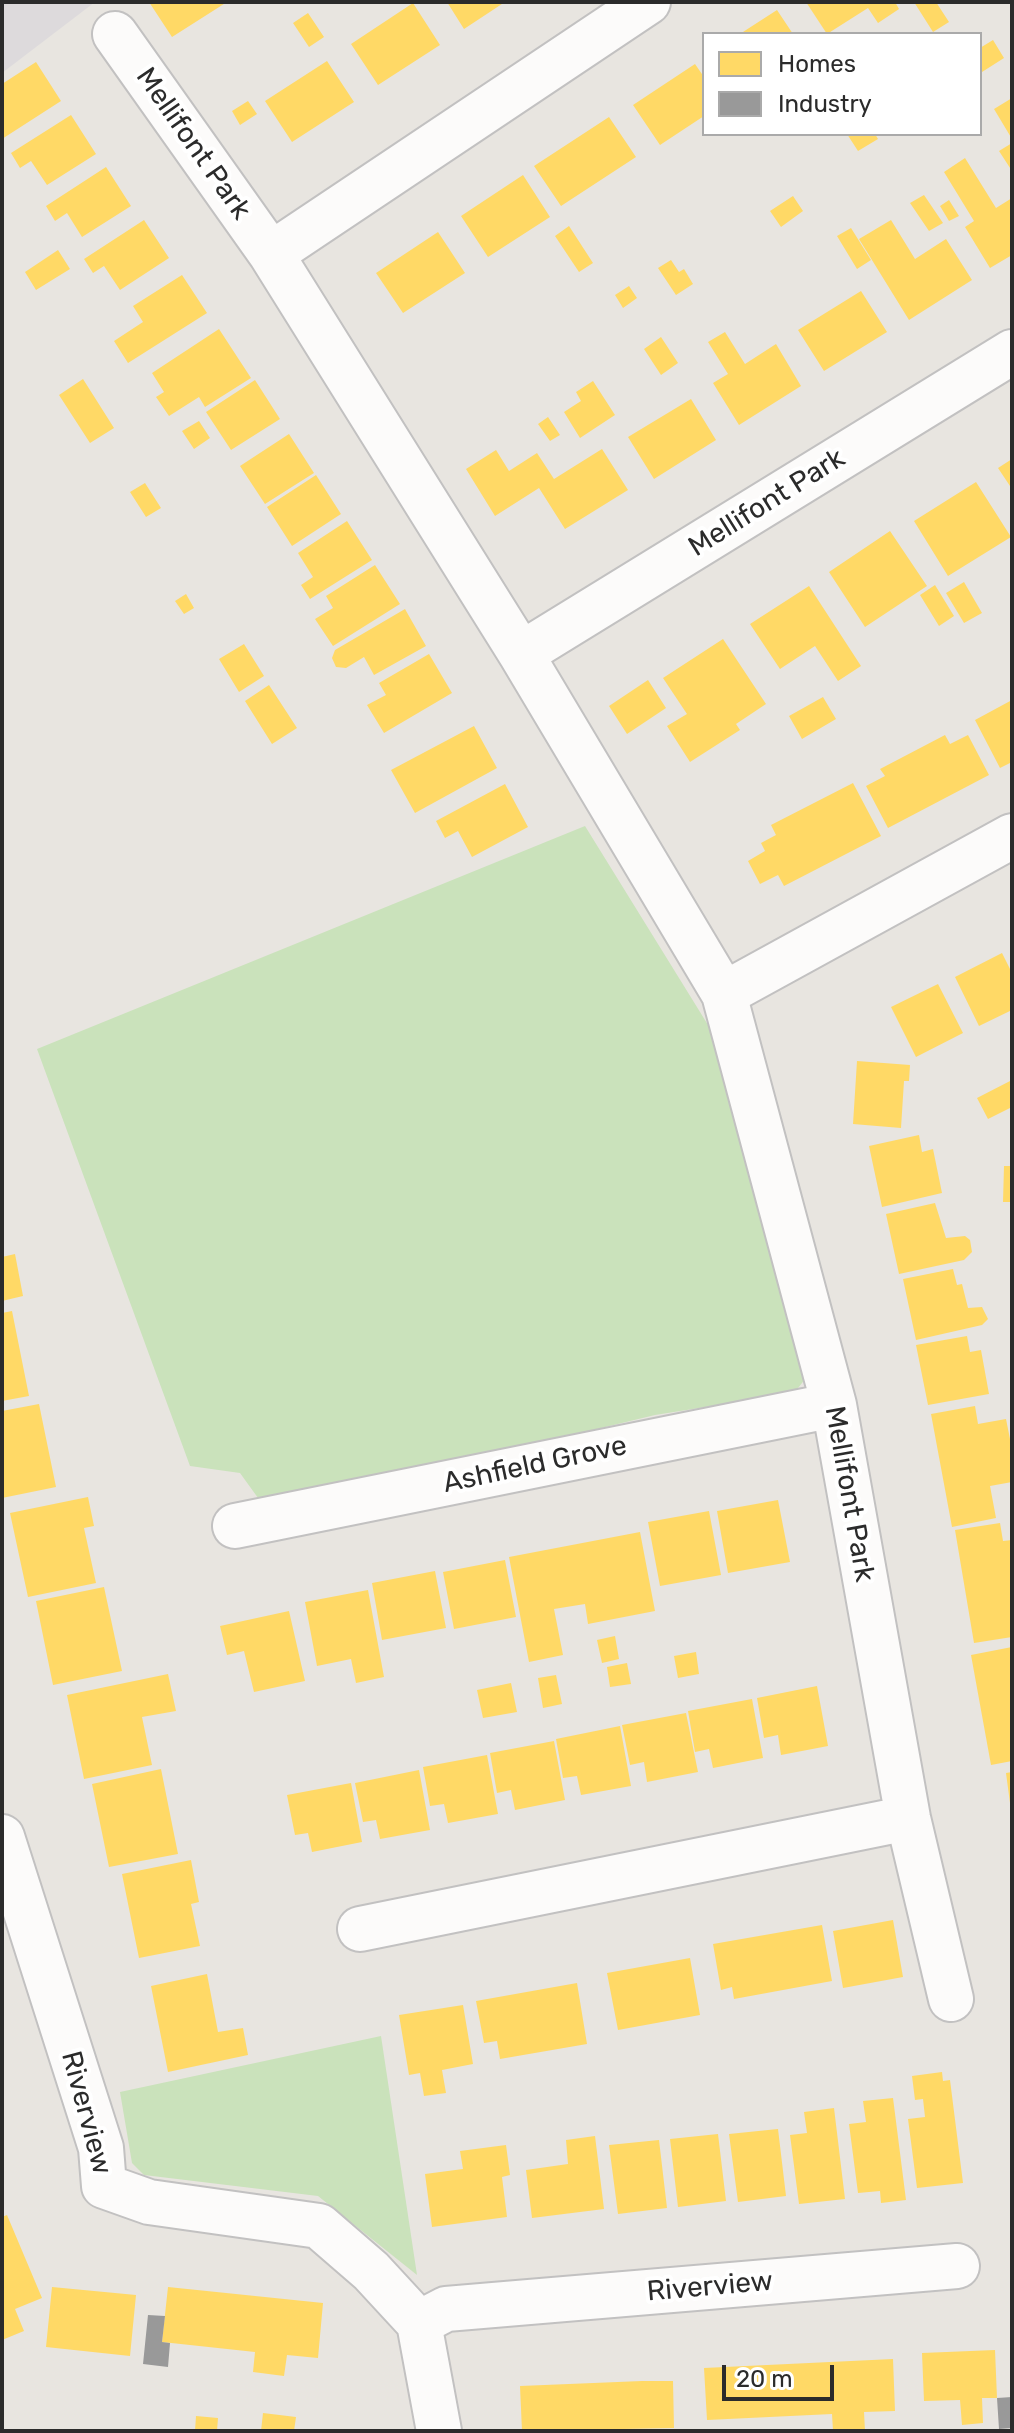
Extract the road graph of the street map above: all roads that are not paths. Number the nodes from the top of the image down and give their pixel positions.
1 (648, 2) edge
2 (115, 34) dead end
3 (271, 254) junction
4 (1012, 352) edge
5 (521, 654) junction
6 (1012, 836) edge
7 (724, 994) junction
8 (834, 1405) junction
9 (235, 1526) dead end
10 (908, 1818) junction
11 (2, 1837) edge
12 (360, 1929) dead end
13 (951, 1999) dead end
14 (957, 2266) dead end
15 (419, 2323) junction
16 (439, 2431) edge

1 - 3 street
2 - 3 street, Mellifont Park
3 - 5 street, Mellifont Park
4 - 5 street, Mellifont Park
5 - 7 street, Mellifont Park
6 - 7 street
7 - 8 street, Mellifont Park
8 - 9 street, Ashfield Grove
8 - 10 street, Mellifont Park
10 - 12 street
10 - 13 street, Mellifont Park
11 - 15 street, Riverview
14 - 15 street, Riverview
15 - 16 street

